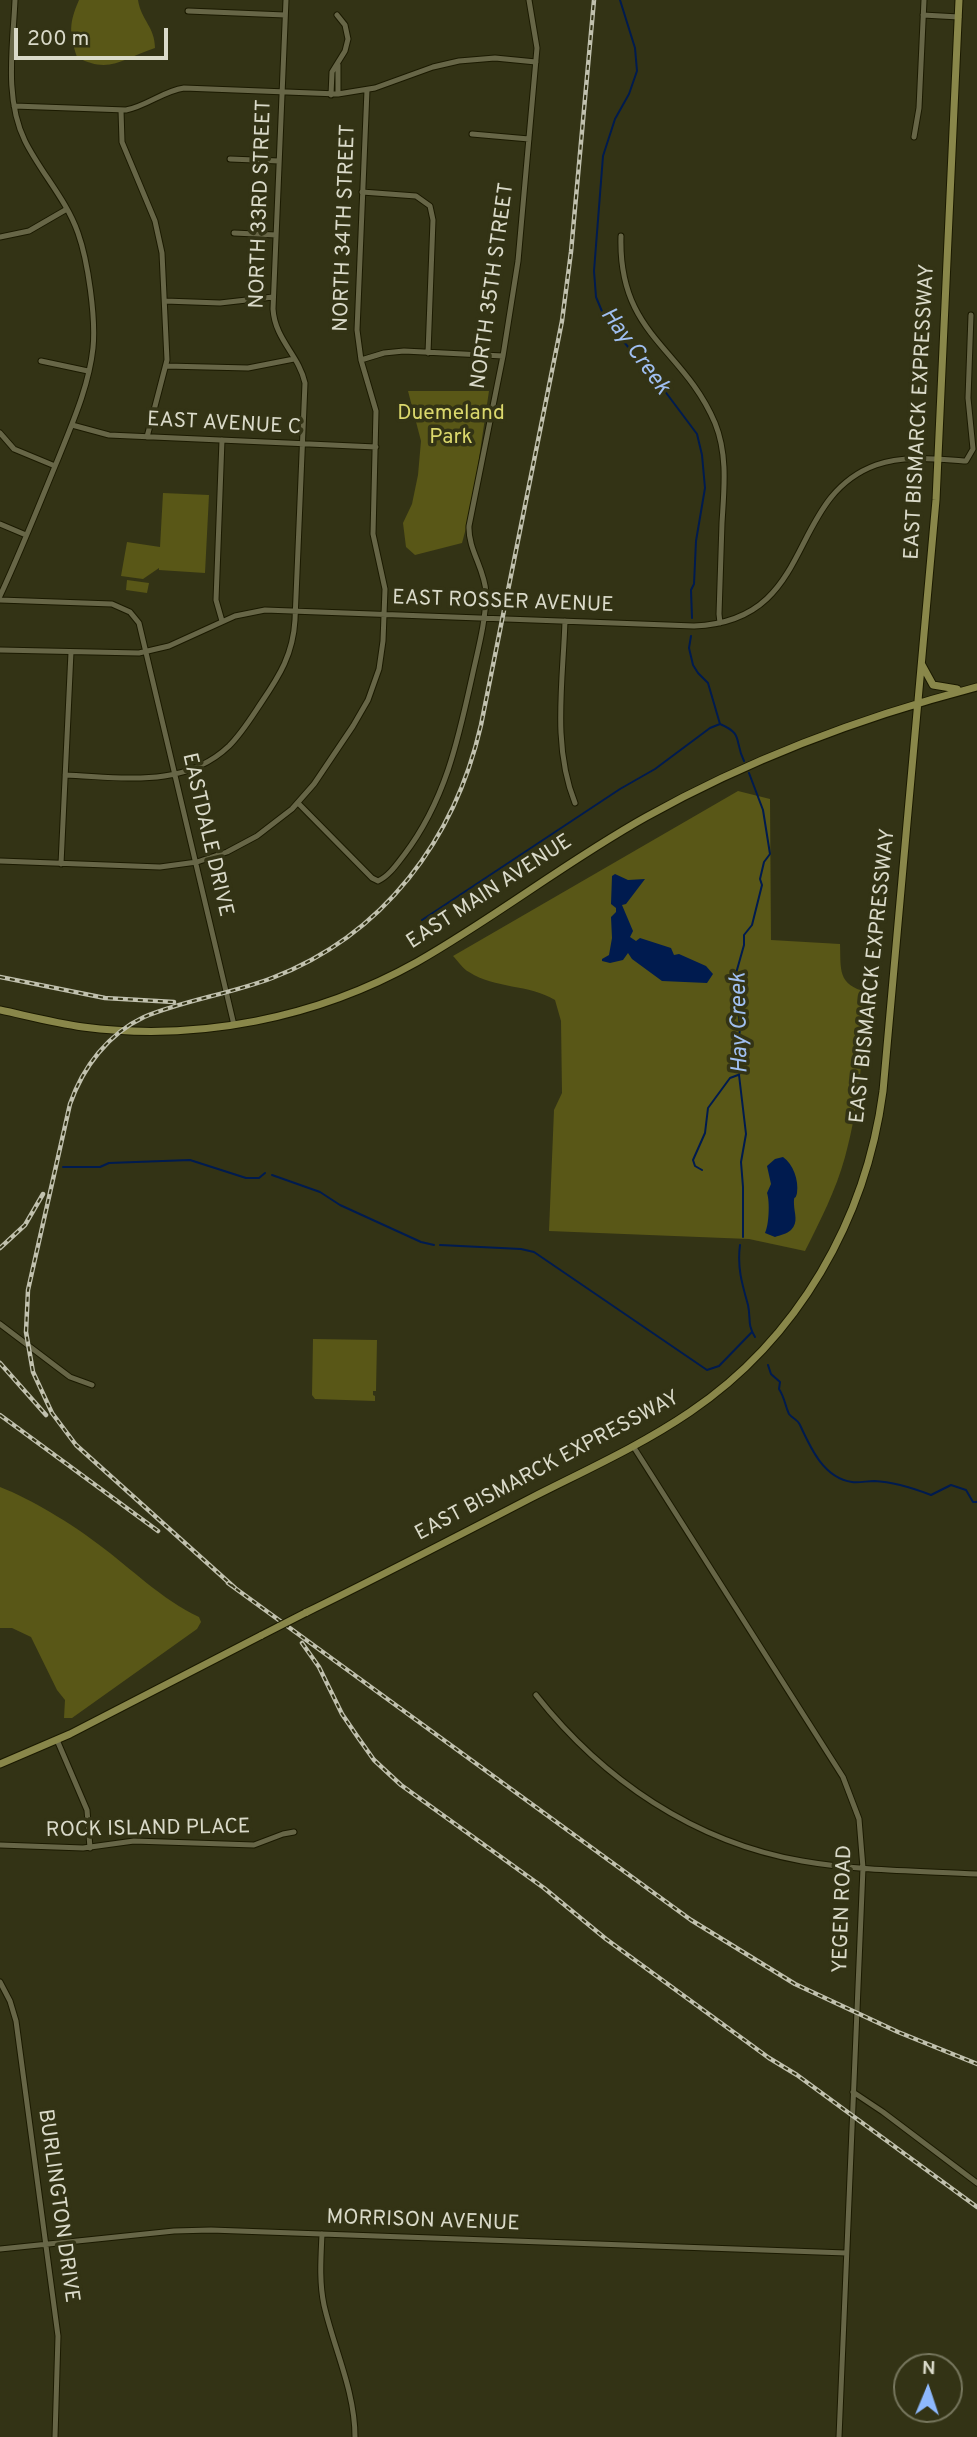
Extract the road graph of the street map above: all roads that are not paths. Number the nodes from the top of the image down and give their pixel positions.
1 (15, 0) edge
2 (286, 0) edge
3 (529, 0) edge
4 (924, 0) edge
5 (959, 0) edge
6 (188, 11) dead end
7 (285, 15) junction
8 (337, 15) dead end
9 (923, 15) junction
10 (958, 17) junction
11 (536, 62) junction
12 (367, 90) junction
13 (282, 93) junction
14 (334, 94) junction
15 (14, 106) junction
16 (121, 110) junction
17 (472, 134) dead end
18 (914, 137) dead end
19 (529, 139) junction
20 (230, 159) dead end
21 (279, 161) junction
22 (362, 192) junction
23 (67, 209) junction
24 (234, 233) dead end
25 (276, 235) junction
26 (621, 236) dead end
27 (0, 237) edge
28 (273, 297) junction
29 (165, 301) junction
30 (971, 315) dead end
31 (428, 353) junction
32 (503, 356) junction
33 (295, 359) junction
34 (361, 360) junction
35 (41, 361) dead end
36 (166, 366) junction
37 (969, 368) junction
38 (977, 368) edge
39 (88, 372) junction
40 (72, 425) junction
41 (0, 433) edge
42 (147, 437) junction
43 (222, 440) junction
44 (302, 444) junction
45 (376, 447) junction
46 (938, 459) junction
47 (55, 466) junction
48 (0, 524) edge
49 (26, 535) junction
50 (0, 598) edge
51 (295, 611) junction
52 (384, 614) junction
53 (485, 618) junction
54 (222, 621) junction
55 (565, 621) junction
56 (720, 623) junction
57 (0, 650) edge
58 (71, 652) junction
59 (147, 652) junction
60 (921, 664) junction
61 (974, 688) edge
62 (918, 703) junction
63 (65, 775) junction
64 (176, 775) junction
65 (298, 803) junction
66 (575, 803) dead end
67 (0, 861) edge
68 (197, 862) junction
69 (61, 864) junction
70 (0, 1010) edge
71 (234, 1025) junction
72 (0, 1324) edge
73 (92, 1385) dead end
74 (633, 1446) junction
75 (536, 1695) dead end
76 (57, 1740) junction
77 (0, 1764) edge
78 (294, 1832) dead end
79 (0, 1845) edge
80 (90, 1848) junction
81 (863, 1868) junction
82 (977, 1874) edge
83 (0, 1982) edge
84 (853, 2092) junction
85 (977, 2183) edge
86 (322, 2234) junction
87 (47, 2244) junction
88 (0, 2249) edge
89 (846, 2253) junction
90 (55, 2437) edge
91 (355, 2437) edge
92 (839, 2437) edge

1 - 15 street
2 - 7 street, NORTH 33RD STREET
3 - 11 street, NORTH 35TH STREET
4 - 9 street
5 - 10 main road, EAST BISMARCK EXPRESSWAY
6 - 7 street
7 - 13 street, NORTH 33RD STREET
8 - 14 street
9 - 10 street
9 - 18 street
10 - 46 main road, EAST BISMARCK EXPRESSWAY
11 - 12 street
11 - 19 street, NORTH 35TH STREET
12 - 14 street
12 - 22 street, NORTH 34TH STREET
13 - 14 street
13 - 16 street
13 - 21 street, NORTH 33RD STREET
15 - 16 street
15 - 23 street
16 - 29 street
17 - 19 street
19 - 32 street, NORTH 35TH STREET
20 - 21 street
21 - 25 street, NORTH 33RD STREET
22 - 31 street
22 - 34 street, NORTH 34TH STREET
23 - 27 street
23 - 39 street
24 - 25 street
25 - 28 street, NORTH 33RD STREET
26 - 56 street
28 - 29 street
28 - 33 street, NORTH 33RD STREET
29 - 36 street
30 - 37 street
31 - 32 street
31 - 34 street
32 - 53 street, NORTH 35TH STREET
33 - 36 street
33 - 44 street, NORTH 33RD STREET
34 - 45 street, NORTH 34TH STREET
35 - 39 street
36 - 42 street
37 - 38 street
37 - 46 street, EAST ROSSER AVENUE
39 - 40 street
40 - 42 street, EAST AVENUE C
40 - 47 street
41 - 47 street
42 - 43 street, EAST AVENUE C
43 - 44 street, EAST AVENUE C
43 - 54 street
44 - 45 street, EAST AVENUE C
44 - 51 street, NORTH 33RD STREET
45 - 52 street, NORTH 34TH STREET
46 - 56 street, EAST ROSSER AVENUE
46 - 60 main road, EAST BISMARCK EXPRESSWAY
47 - 49 street
48 - 49 street
49 - 50 street
50 - 59 street, EASTDALE DRIVE
51 - 52 street, EAST ROSSER AVENUE
51 - 54 street, EAST ROSSER AVENUE
51 - 64 street, NORTH 33RD STREET
52 - 53 street, EAST ROSSER AVENUE
52 - 65 street, NORTH 34TH STREET
53 - 55 street, EAST ROSSER AVENUE
53 - 65 street, NORTH 35TH STREET
54 - 59 street, EAST ROSSER AVENUE
55 - 56 street, EAST ROSSER AVENUE
55 - 66 street
57 - 58 street, EAST ROSSER AVENUE
58 - 59 street, EAST ROSSER AVENUE
58 - 63 street
59 - 64 street, EASTDALE DRIVE
60 - 61 main road
60 - 62 main road, EAST BISMARCK EXPRESSWAY
61 - 62 main road, EAST MAIN AVENUE
62 - 71 main road, EAST MAIN AVENUE
62 - 74 main road, EAST BISMARCK EXPRESSWAY
63 - 64 street, NORTH 33RD STREET
63 - 69 street
64 - 68 street, EASTDALE DRIVE
65 - 68 street, NORTH 34TH STREET
67 - 69 street, NORTH 34TH STREET
68 - 69 street, NORTH 34TH STREET
68 - 71 street, EASTDALE DRIVE
70 - 71 main road, EAST MAIN AVENUE
72 - 73 street
74 - 76 main road, EAST BISMARCK EXPRESSWAY, bridge
74 - 81 street, YEGEN ROAD
75 - 81 street
76 - 77 main road, EAST BISMARCK EXPRESSWAY
76 - 80 street
78 - 80 street, ROCK ISLAND PLACE
79 - 80 street, ROCK ISLAND PLACE
81 - 82 street
81 - 84 street, YEGEN ROAD
83 - 87 street, BURLINGTON DRIVE
84 - 85 street
84 - 89 street, YEGEN ROAD
86 - 87 street, MORRISON AVENUE
86 - 89 street, MORRISON AVENUE
86 - 91 street
87 - 88 street, MORRISON AVENUE
87 - 90 street, BURLINGTON DRIVE
89 - 92 street, YEGEN ROAD

